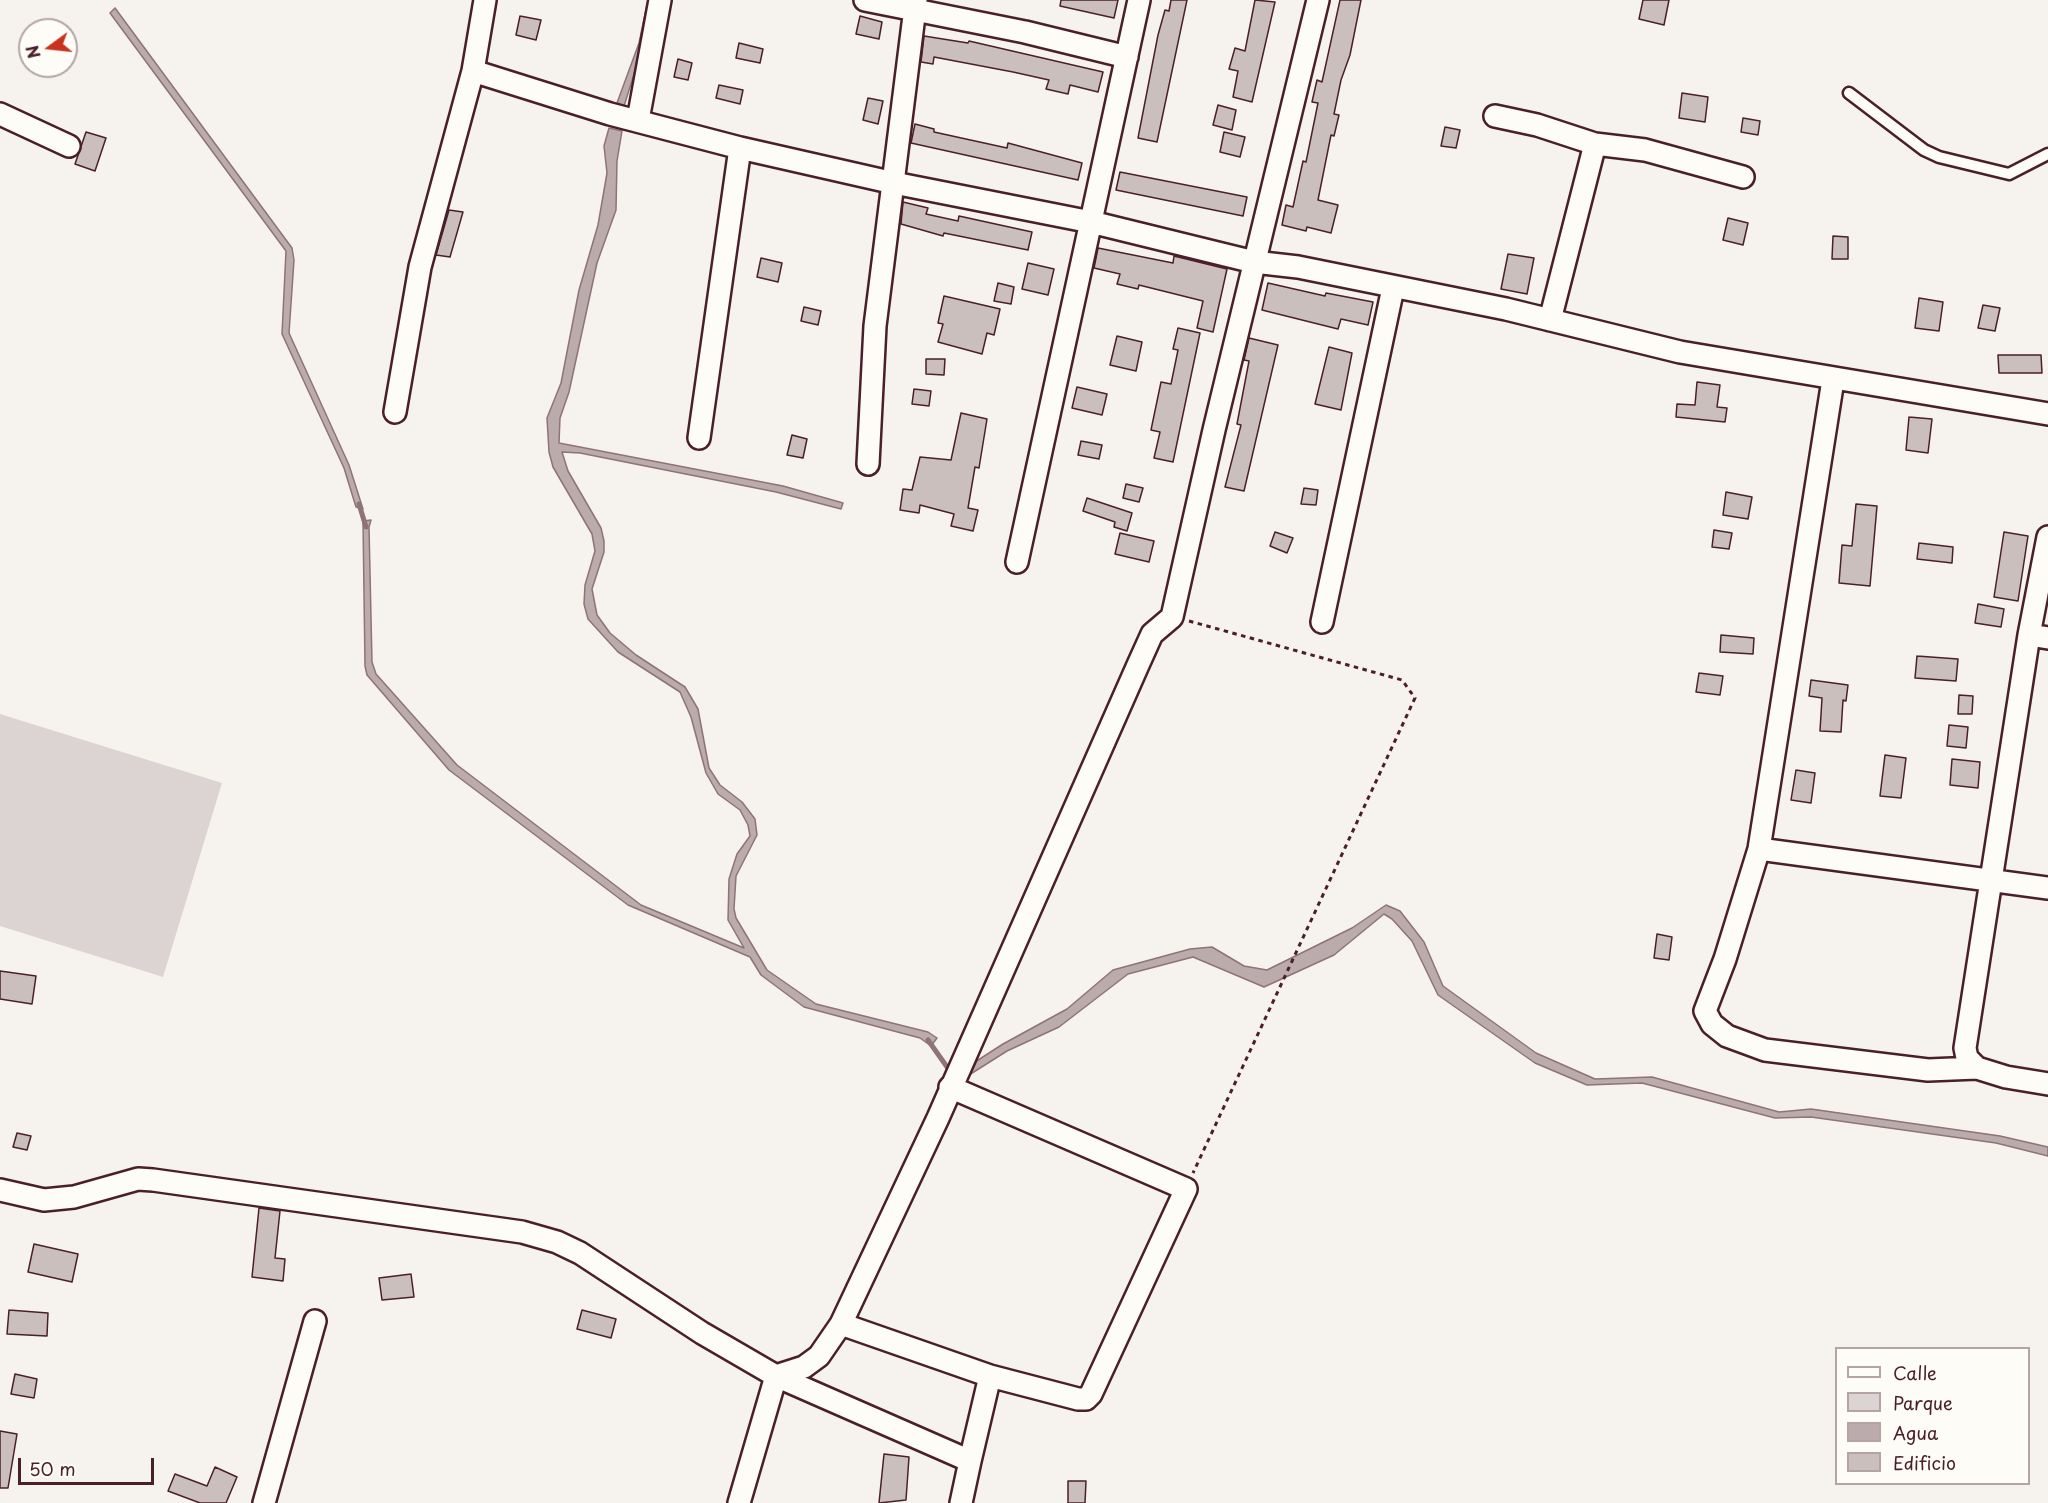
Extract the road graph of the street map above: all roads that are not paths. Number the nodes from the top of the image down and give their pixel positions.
1 (485, 0) edge
2 (660, 0) edge
3 (865, 0) edge
4 (1139, 0) edge
5 (1318, 0) edge
6 (916, 6) edge
7 (1126, 57) junction
8 (473, 71) junction
9 (1849, 93) dead end
10 (0, 114) edge
11 (1495, 116) dead end
12 (625, 117) junction
13 (1595, 144) junction
14 (69, 146) dead end
15 (740, 148) junction
16 (2048, 154) edge
17 (1743, 177) dead end
18 (894, 183) junction
19 (1091, 222) junction
20 (1254, 262) junction
21 (1393, 288) junction
22 (1550, 320) junction
23 (1833, 380) junction
24 (395, 412) dead end
25 (2048, 414) edge
26 (699, 438) dead end
27 (868, 464) dead end
28 (2048, 537) edge
29 (1017, 562) dead end
30 (1322, 622) dead end
31 (2038, 637) edge
32 (1759, 849) junction
33 (1991, 879) junction
34 (2048, 888) edge
35 (1977, 1068) junction
36 (953, 1080) junction
37 (2048, 1084) edge
38 (0, 1190) edge
39 (315, 1321) dead end
40 (841, 1324) junction
41 (776, 1376) junction
42 (990, 1376) junction
43 (970, 1461) junction
44 (264, 1503) edge
45 (739, 1503) edge
46 (961, 1503) edge

1 - 8 street
2 - 12 street
3 - 6 street
4 - 7 street
5 - 20 street
6 - 7 street
6 - 18 street
7 - 19 street
8 - 12 street
8 - 24 street
9 - 16 lane
10 - 14 street
11 - 13 street
12 - 15 street
13 - 17 street
13 - 22 street
15 - 18 street
15 - 26 street
18 - 19 street
18 - 27 street
19 - 20 street
19 - 29 street
20 - 21 street
20 - 36 street
21 - 22 street
21 - 30 street
22 - 23 street
23 - 25 street
23 - 32 street
28 - 31 street
31 - 33 street
32 - 33 street
32 - 35 street
33 - 34 street
33 - 35 street
35 - 37 street
36 - 40 street
36 - 42 street
38 - 41 street
39 - 44 street
40 - 41 street
40 - 42 street
41 - 43 street
41 - 45 street
42 - 43 street
43 - 46 street

